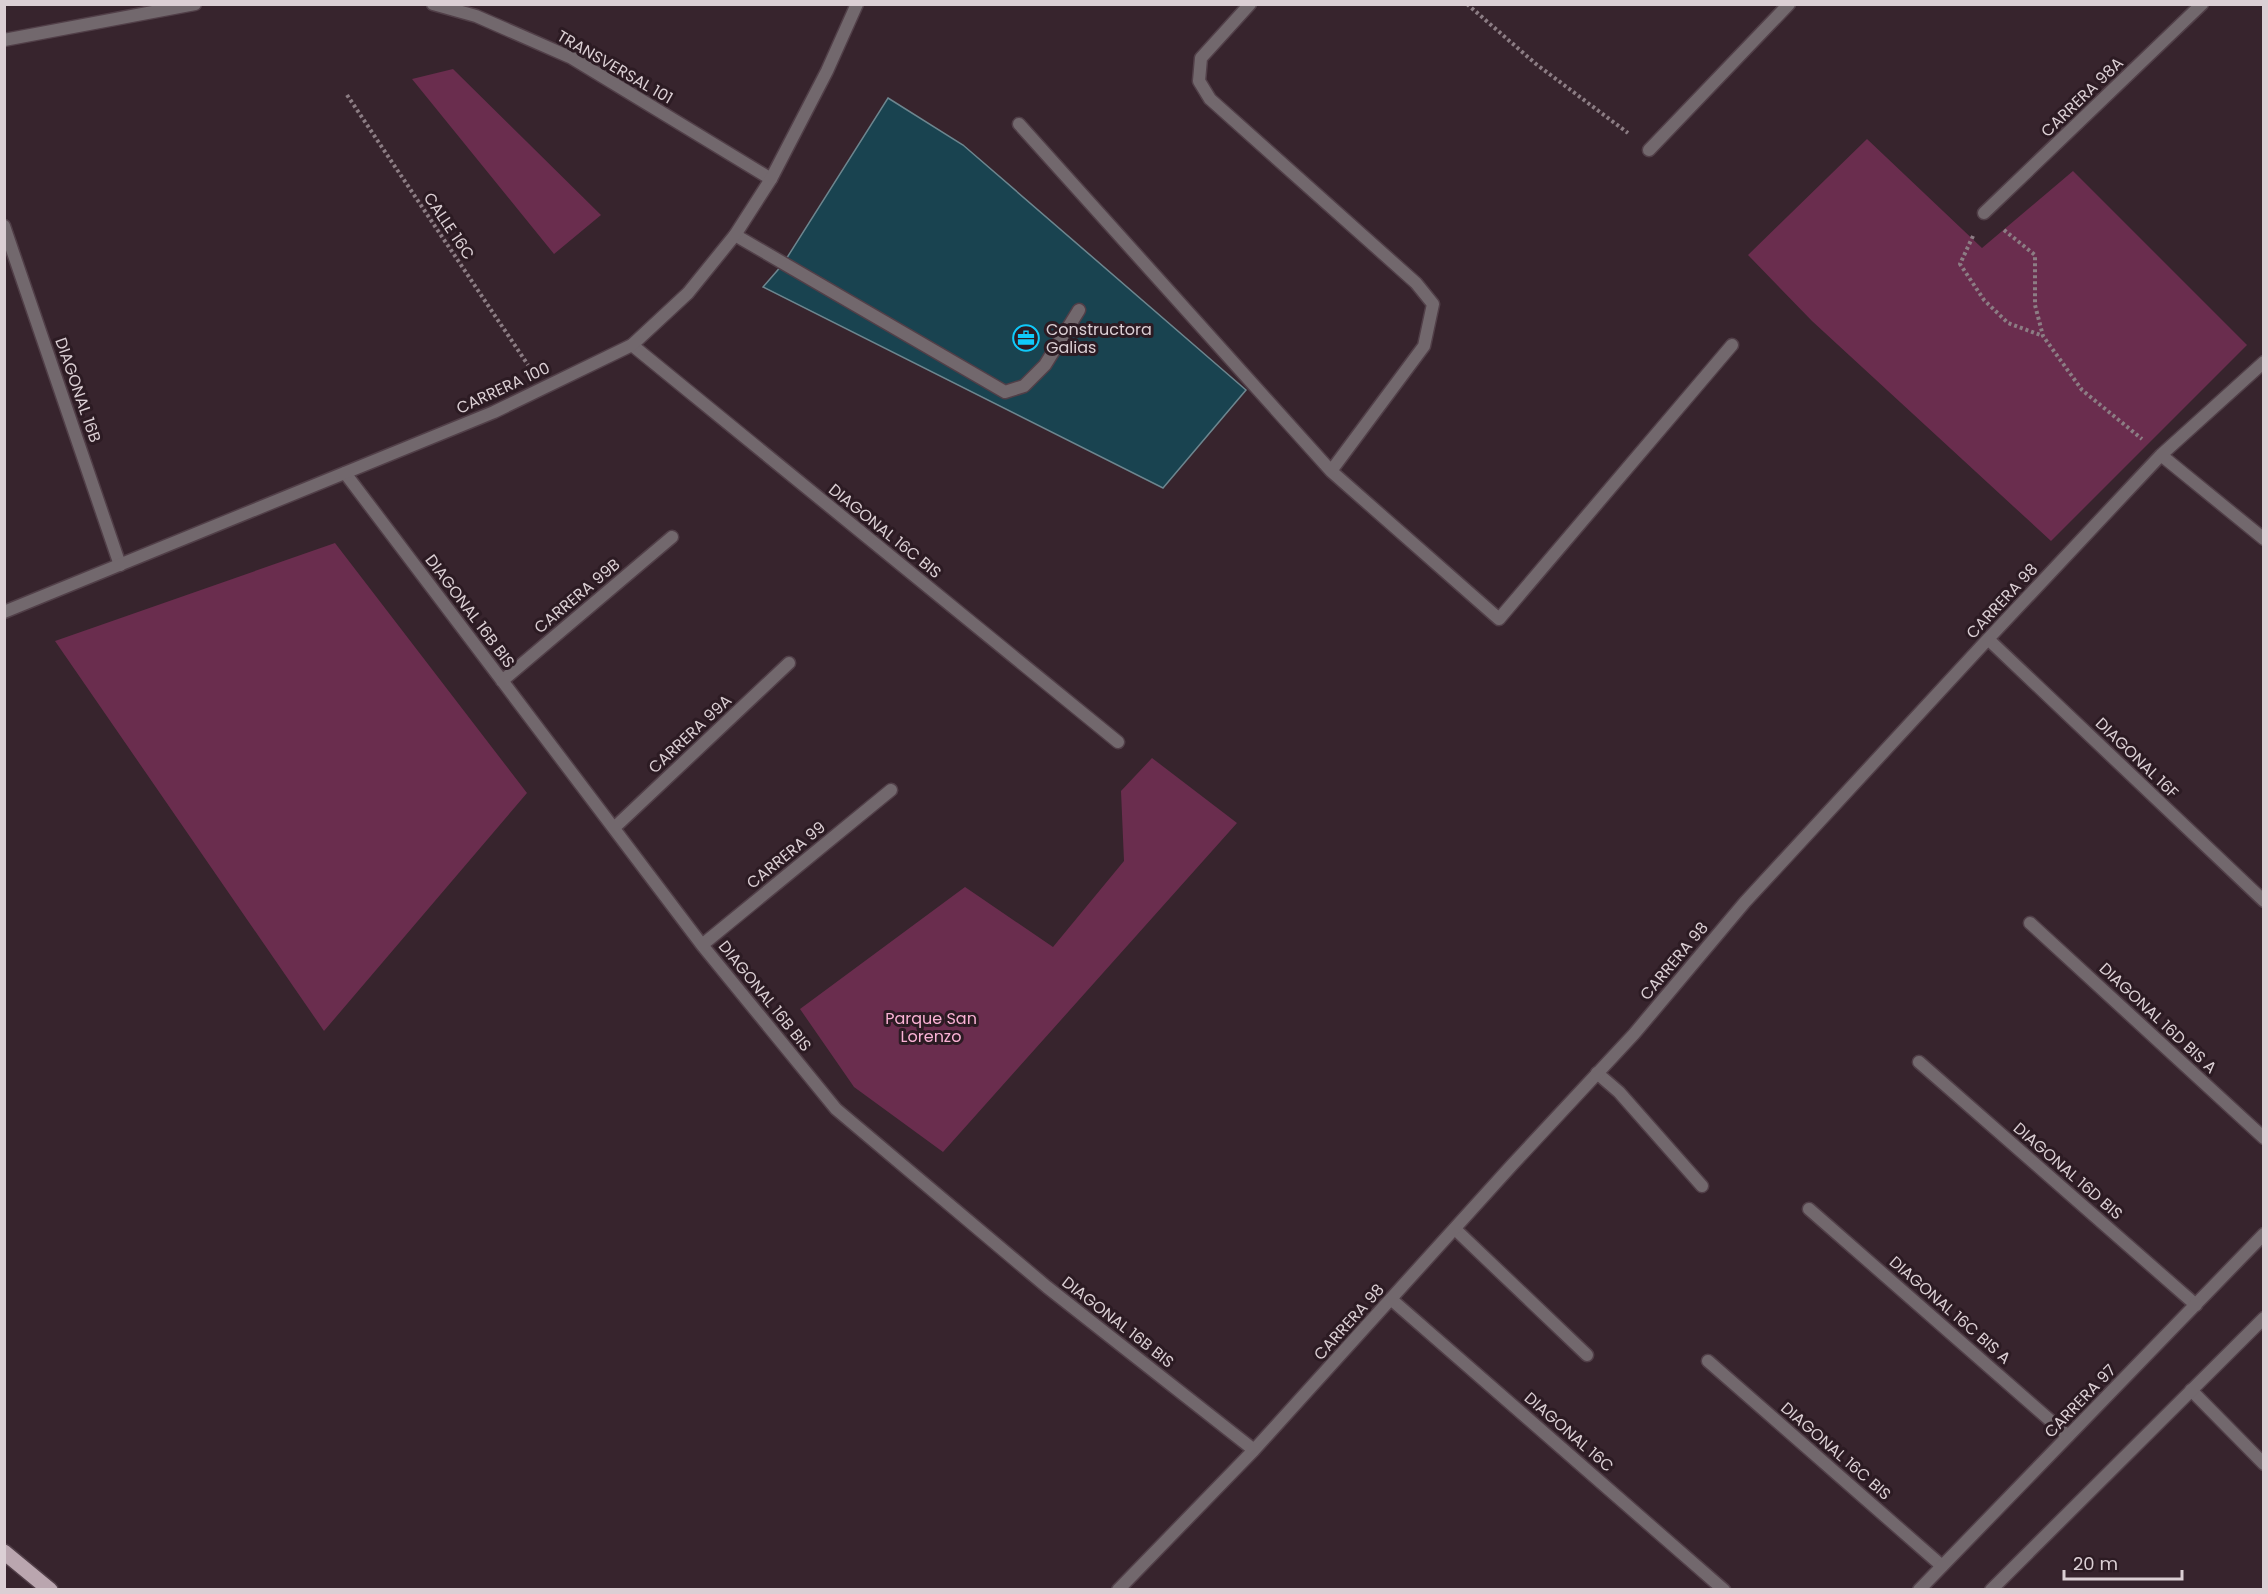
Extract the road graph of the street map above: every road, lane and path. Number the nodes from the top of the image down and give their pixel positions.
1 (195, 4) edge
2 (433, 4) edge
3 (857, 4) edge
4 (1250, 4) edge
5 (1467, 4) edge
6 (1789, 4) edge
7 (2202, 4) edge
8 (4, 40) edge
9 (347, 96) dead end
10 (1019, 124) dead end
11 (1649, 150) joint
12 (771, 179) junction
13 (1984, 213) junction
14 (4, 226) edge
15 (735, 235) junction
16 (1079, 310) dead end
17 (2043, 336) junction
18 (632, 345) junction
19 (1732, 345) dead end
20 (2264, 362) edge
21 (532, 371) dead end
22 (2161, 455) junction
23 (1331, 471) junction
24 (345, 473) junction
25 (672, 537) dead end
26 (2264, 538) edge
27 (120, 565) junction
28 (4, 612) edge
29 (1988, 639) junction
30 (789, 663) dead end
31 (502, 681) junction
32 (1118, 742) dead end
33 (891, 790) dead end
34 (614, 828) junction
35 (2264, 900) edge
36 (2030, 924) dead end
37 (702, 945) junction
38 (1919, 1062) dead end
39 (1597, 1073) junction
40 (2264, 1138) edge
41 (1702, 1186) dead end
42 (1809, 1209) dead end
43 (1455, 1229) junction
44 (2264, 1234) edge
45 (1392, 1300) junction
46 (2196, 1305) junction
47 (2264, 1318) edge
48 (1587, 1355) dead end
49 (1708, 1361) dead end
50 (2191, 1390) junction
51 (2068, 1436) junction
52 (1254, 1450) junction
53 (2264, 1464) edge
54 (4, 1552) edge
55 (1942, 1566) junction
56 (50, 1590) edge
57 (1118, 1590) edge
58 (1724, 1590) edge
59 (1919, 1590) edge
60 (1991, 1590) edge

1 - 8 street
2 - 12 street, TRANSVERSAL 101
3 - 12 street, CARRERA 100
4 - 23 street
5 - 11 path
6 - 11 street
7 - 13 street, CARRERA 98A
9 - 21 path, CALLE 16C
10 - 23 street
12 - 15 street, CARRERA 100
13 - 17 path
13 - 17 path
14 - 27 street, DIAGONAL 16B
15 - 16 street
15 - 18 street, CARRERA 100
17 - 22 path
18 - 24 street, CARRERA 100
18 - 32 street, DIAGONAL 16C BIS
19 - 23 street
20 - 22 street, CARRERA 98
22 - 26 street
22 - 29 street, CARRERA 98
24 - 27 street, CARRERA 100
24 - 31 street, DIAGONAL 16B BIS
25 - 31 street, CARRERA 99B
27 - 28 street, CARRERA 100
29 - 35 street, DIAGONAL 16F
29 - 39 street, CARRERA 98
30 - 34 street, CARRERA 99A
31 - 34 street, DIAGONAL 16B BIS
33 - 37 street, CARRERA 99
34 - 37 street, DIAGONAL 16B BIS
36 - 40 street, DIAGONAL 16D BIS A
37 - 52 street, DIAGONAL 16B BIS
38 - 46 street, DIAGONAL 16D BIS
39 - 41 street
39 - 43 street, CARRERA 98
42 - 51 street, DIAGONAL 16C BIS A
43 - 45 street, CARRERA 98
43 - 48 street
44 - 46 street, CARRERA 97
45 - 52 street, CARRERA 98
45 - 58 street, DIAGONAL 16C
46 - 51 street, CARRERA 97
47 - 50 street
49 - 55 street, DIAGONAL 16C BIS
50 - 53 street
50 - 60 street
51 - 55 street, CARRERA 97
52 - 57 street, CARRERA 98
54 - 56 main road
55 - 59 street, CARRERA 97

